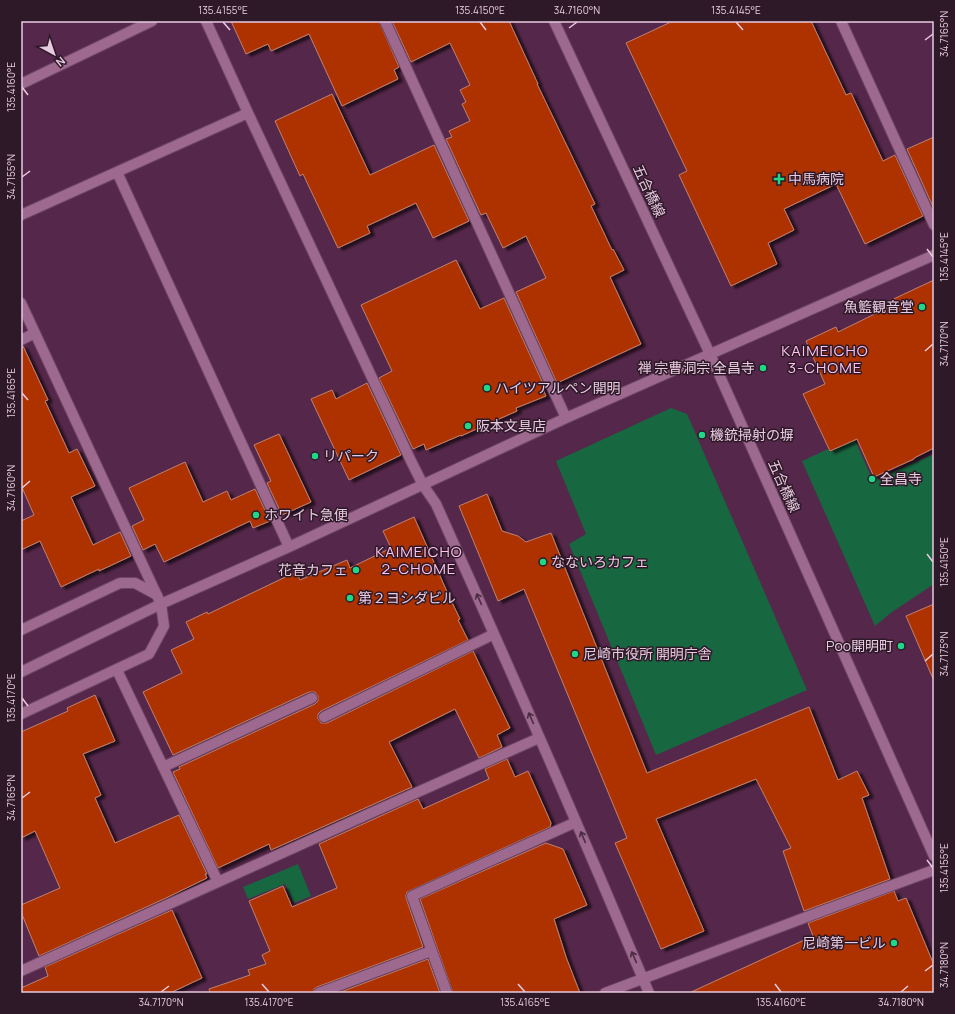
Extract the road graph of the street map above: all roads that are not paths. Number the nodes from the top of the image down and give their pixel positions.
1 (152, 21) edge
2 (206, 21) edge
3 (385, 21) edge
4 (554, 21) edge
5 (841, 21) edge
6 (21, 84) edge
7 (248, 113) junction
8 (116, 172) junction
9 (21, 215) edge
10 (934, 225) edge
11 (934, 255) edge
12 (21, 303) edge
13 (35, 333) junction
14 (21, 340) edge
15 (710, 354) junction
16 (566, 418) junction
17 (423, 485) junction
18 (289, 547) junction
19 (158, 600) junction
20 (22, 626) edge
21 (494, 634) junction
22 (117, 670) junction
23 (21, 672) edge
24 (312, 698) dead end
25 (21, 714) edge
26 (324, 717) dead end
27 (540, 738) junction
28 (163, 767) junction
29 (576, 822) junction
30 (934, 856) edge
31 (934, 870) edge
32 (218, 882) junction
33 (431, 951) junction
34 (21, 971) edge
35 (643, 979) junction
36 (319, 993) edge
37 (447, 993) edge
38 (605, 993) edge
39 (649, 993) edge

1 - 6 street
2 - 7 street
3 - 16 street
4 - 15 street, 五合橋線
5 - 10 street
7 - 8 street
7 - 17 street
8 - 9 street
8 - 18 street
11 - 15 street
12 - 13 street
13 - 14 street
13 - 19 street
15 - 16 street
15 - 30 street, 五合橋線
16 - 17 street
17 - 18 street
21 -> 17 street
18 - 19 street
19 - 20 street
19 - 22 street
19 - 23 street
21 - 26 street
27 -> 21 street
22 - 25 street
22 - 28 street
24 - 28 street
27 - 29 street
27 - 32 street
28 - 32 street
29 - 33 street
35 -> 29 street
31 - 35 street
32 - 34 street
33 - 36 street
33 - 37 street
35 - 38 street
35 - 39 street

